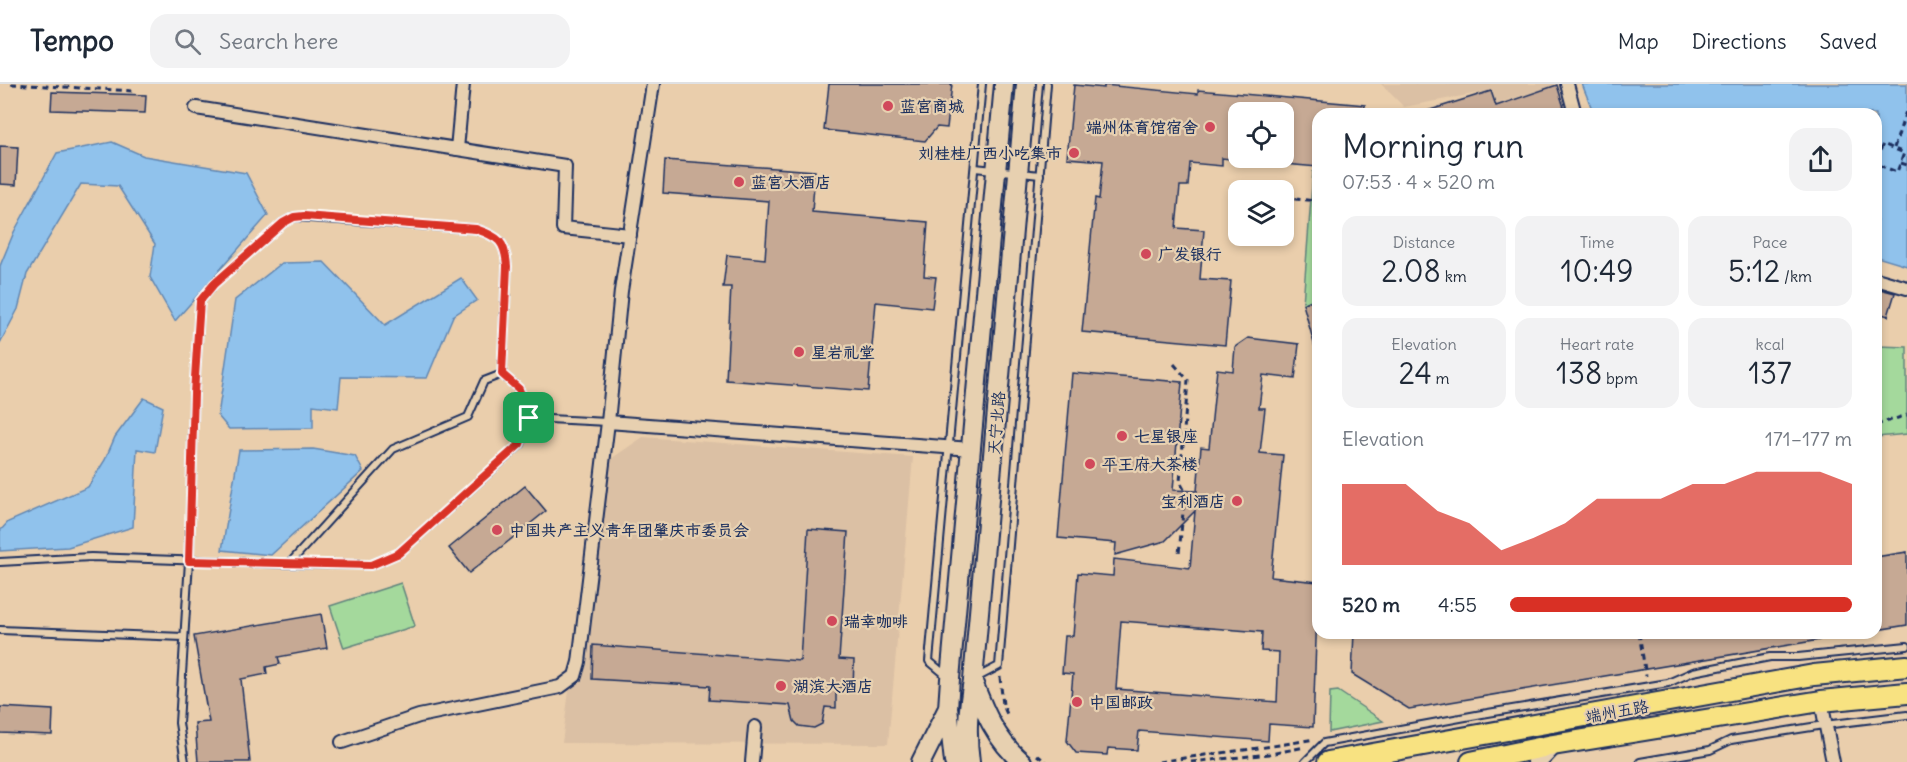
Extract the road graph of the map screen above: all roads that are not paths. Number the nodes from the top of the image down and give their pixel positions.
1 (463, 84) edge
2 (653, 84) edge
3 (982, 84) edge
4 (1004, 84) edge
5 (1026, 84) edge
6 (1047, 84) edge
7 (1567, 84) edge
8 (196, 108) dead end
9 (1573, 108) edge
10 (457, 149) junction
11 (975, 168) junction
12 (996, 171) junction
13 (1018, 173) junction
14 (1040, 175) junction
15 (630, 235) junction
16 (1882, 281) edge
17 (1907, 288) edge
18 (502, 374) junction
19 (529, 418) junction
20 (608, 422) junction
21 (949, 447) junction
22 (971, 449) junction
23 (189, 561) junction
24 (0, 562) edge
25 (288, 564) junction
26 (0, 630) edge
27 (184, 637) junction
28 (1907, 646) edge
29 (1907, 666) edge
30 (950, 679) junction
31 (973, 680) junction
32 (1907, 693) edge
33 (1821, 701) junction
34 (948, 708) junction
35 (1907, 715) edge
36 (1824, 725) junction
37 (754, 727) dead end
38 (1463, 738) junction
39 (342, 742) dead end
40 (1553, 745) junction
41 (1326, 752) edge
42 (1025, 755) edge
43 (185, 762) edge
44 (752, 762) edge
45 (921, 762) edge
46 (954, 762) edge
47 (970, 762) edge
48 (1305, 762) edge
49 (1469, 762) edge
50 (1537, 762) edge
51 (1640, 762) edge
52 (1833, 762) edge

1 - 10 street
2 - 15 street
3 - 11 lane
4 - 12 main road, 天宁北路
5 - 13 main road, 天宁北路
6 - 14 lane
7 - 9 street
8 - 10 street
10 - 15 street
11 - 12 lane
11 - 21 lane
12 - 13 lane
12 - 22 main road, 天宁北路
13 - 14 lane
13 - 31 main road, 天宁北路
14 - 31 lane
15 - 20 street
16 - 17 street
18 - 19 lane
18 - 23 lane
18 - 25 lane
19 - 20 lane
19 - 25 lane
20 - 21 street
20 - 39 street
21 - 22 street
21 - 30 lane
22 - 30 main road, 天宁北路
23 - 24 lane
23 - 25 lane
23 - 27 lane
26 - 27 lane
27 - 43 lane
28 - 41 lane
29 - 38 main road, 端州五路
30 - 34 main road, 天宁北路
31 - 42 main road
31 - 47 main road, 天宁北路
32 - 33 main road, 端州五路
33 - 36 street
33 - 40 main road, 端州五路
34 - 45 main road
34 - 46 main road, 天宁北路
35 - 36 lane
36 - 51 lane
36 - 52 street
37 - 44 street
38 - 41 main road, 端州五路
38 - 49 main road
40 - 49 main road, 端州五路
40 - 50 main road
41 - 48 lane

